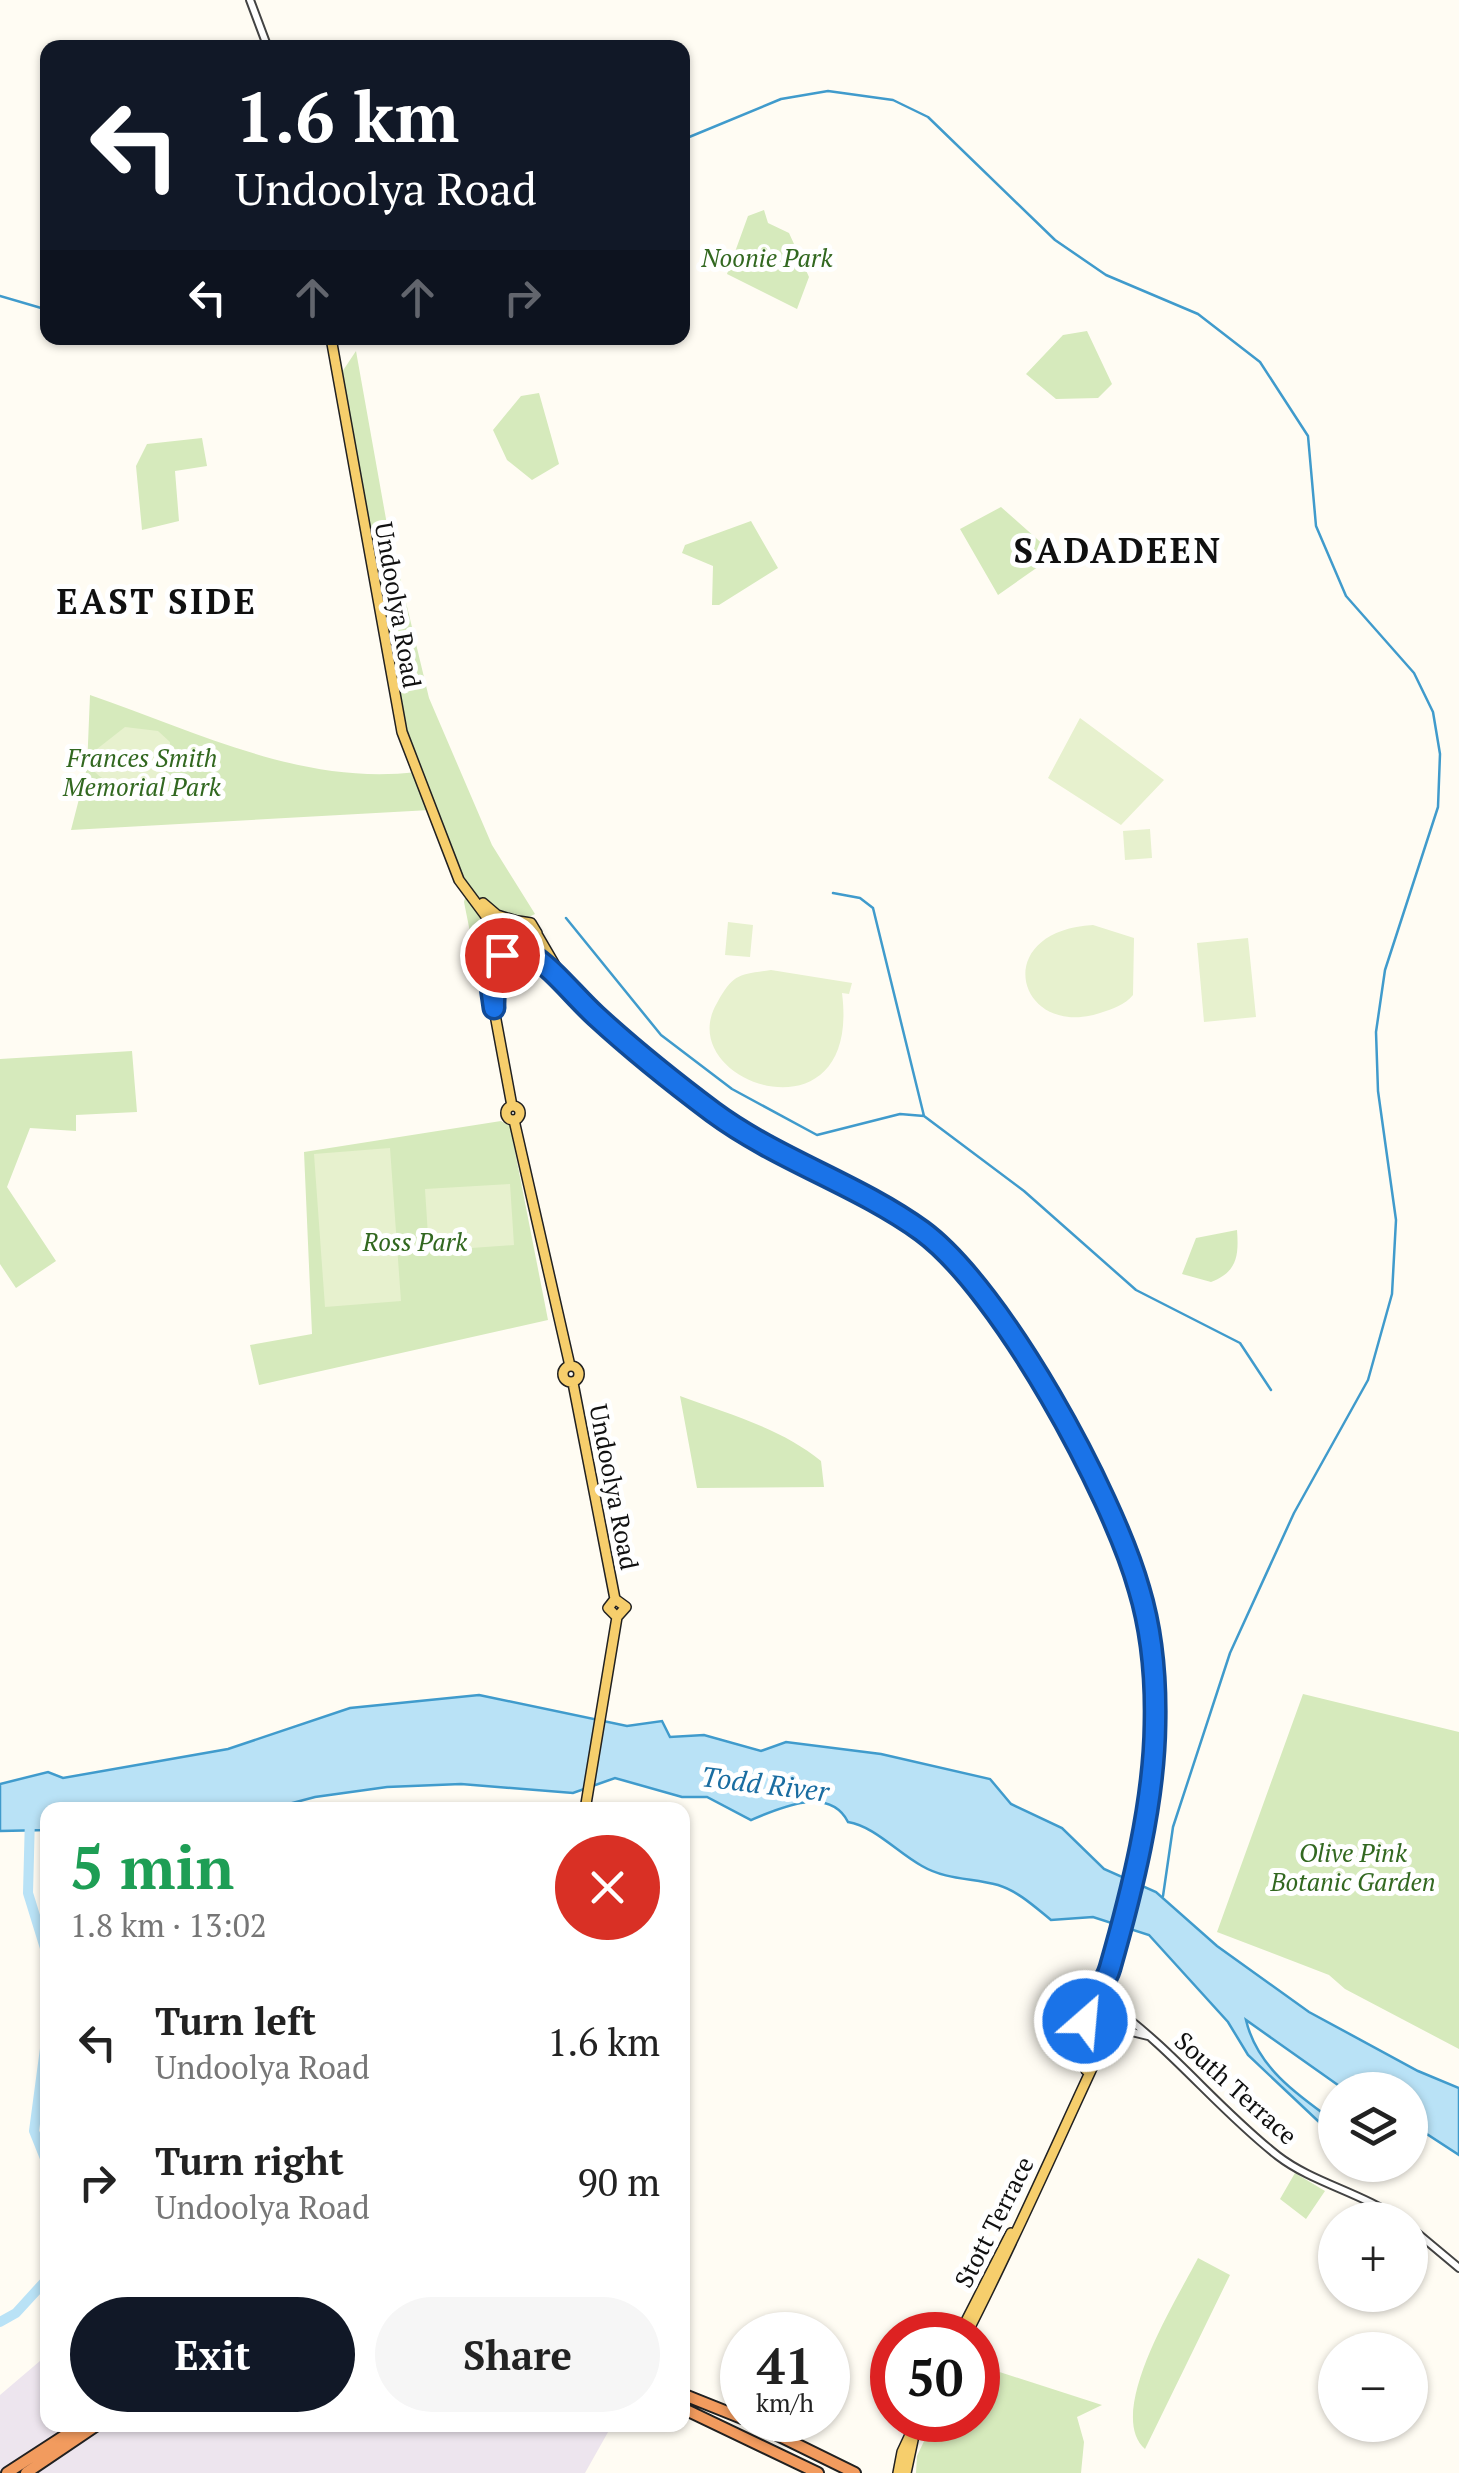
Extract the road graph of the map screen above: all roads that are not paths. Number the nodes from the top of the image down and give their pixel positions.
1 (250, 0) edge
2 (265, 40) edge
3 (331, 345) edge
4 (456, 870) junction
5 (518, 921) junction
6 (537, 934) junction
7 (506, 942) junction
8 (523, 953) junction
9 (580, 1001) junction
10 (494, 1008) junction
11 (586, 1802) edge
12 (1110, 1972) junction
13 (1095, 2002) junction
14 (1111, 2005) junction
15 (1087, 2024) junction
16 (1111, 2027) junction
17 (1154, 2039) junction
18 (1080, 2097) junction
19 (1365, 2202) edge
20 (1428, 2243) edge
21 (1459, 2268) edge
22 (974, 2312) edge
23 (690, 2397) edge
24 (720, 2409) edge
25 (690, 2412) edge
26 (70, 2432) edge
27 (87, 2432) edge
28 (791, 2442) edge
29 (908, 2442) edge
30 (912, 2442) edge
31 (902, 2472) edge
32 (8, 2473) edge
33 (26, 2473) edge
34 (818, 2473) edge
35 (855, 2473) edge

1 - 2 street
3 - 4 main road, Undoolya Road
4 - 5 main road, Undoolya Road
4 - 7 main road, Undoolya Road
5 - 6 main road, Undoolya Road
5 - 7 main road
6 - 8 main road
6 - 9 main road
7 - 8 main road, Undoolya Road
7 - 10 main road
8 - 9 main road
8 - 10 main road
9 - 12 main road
10 - 11 main road, Undoolya Road
12 - 13 main road
12 - 14 main road
13 - 14 main road
13 - 15 main road
14 - 16 main road
14 - 17 street, South Terrace
15 - 16 main road
15 - 18 main road, Stott Terrace
16 - 17 street, South Terrace
16 - 18 main road, Stott Terrace
17 - 19 street, South Terrace
18 - 22 main road, Stott Terrace
20 - 21 street
23 - 24 highway
25 - 34 highway
26 - 32 highway
27 - 33 highway
28 - 35 highway
29 - 31 main road
30 - 31 main road

